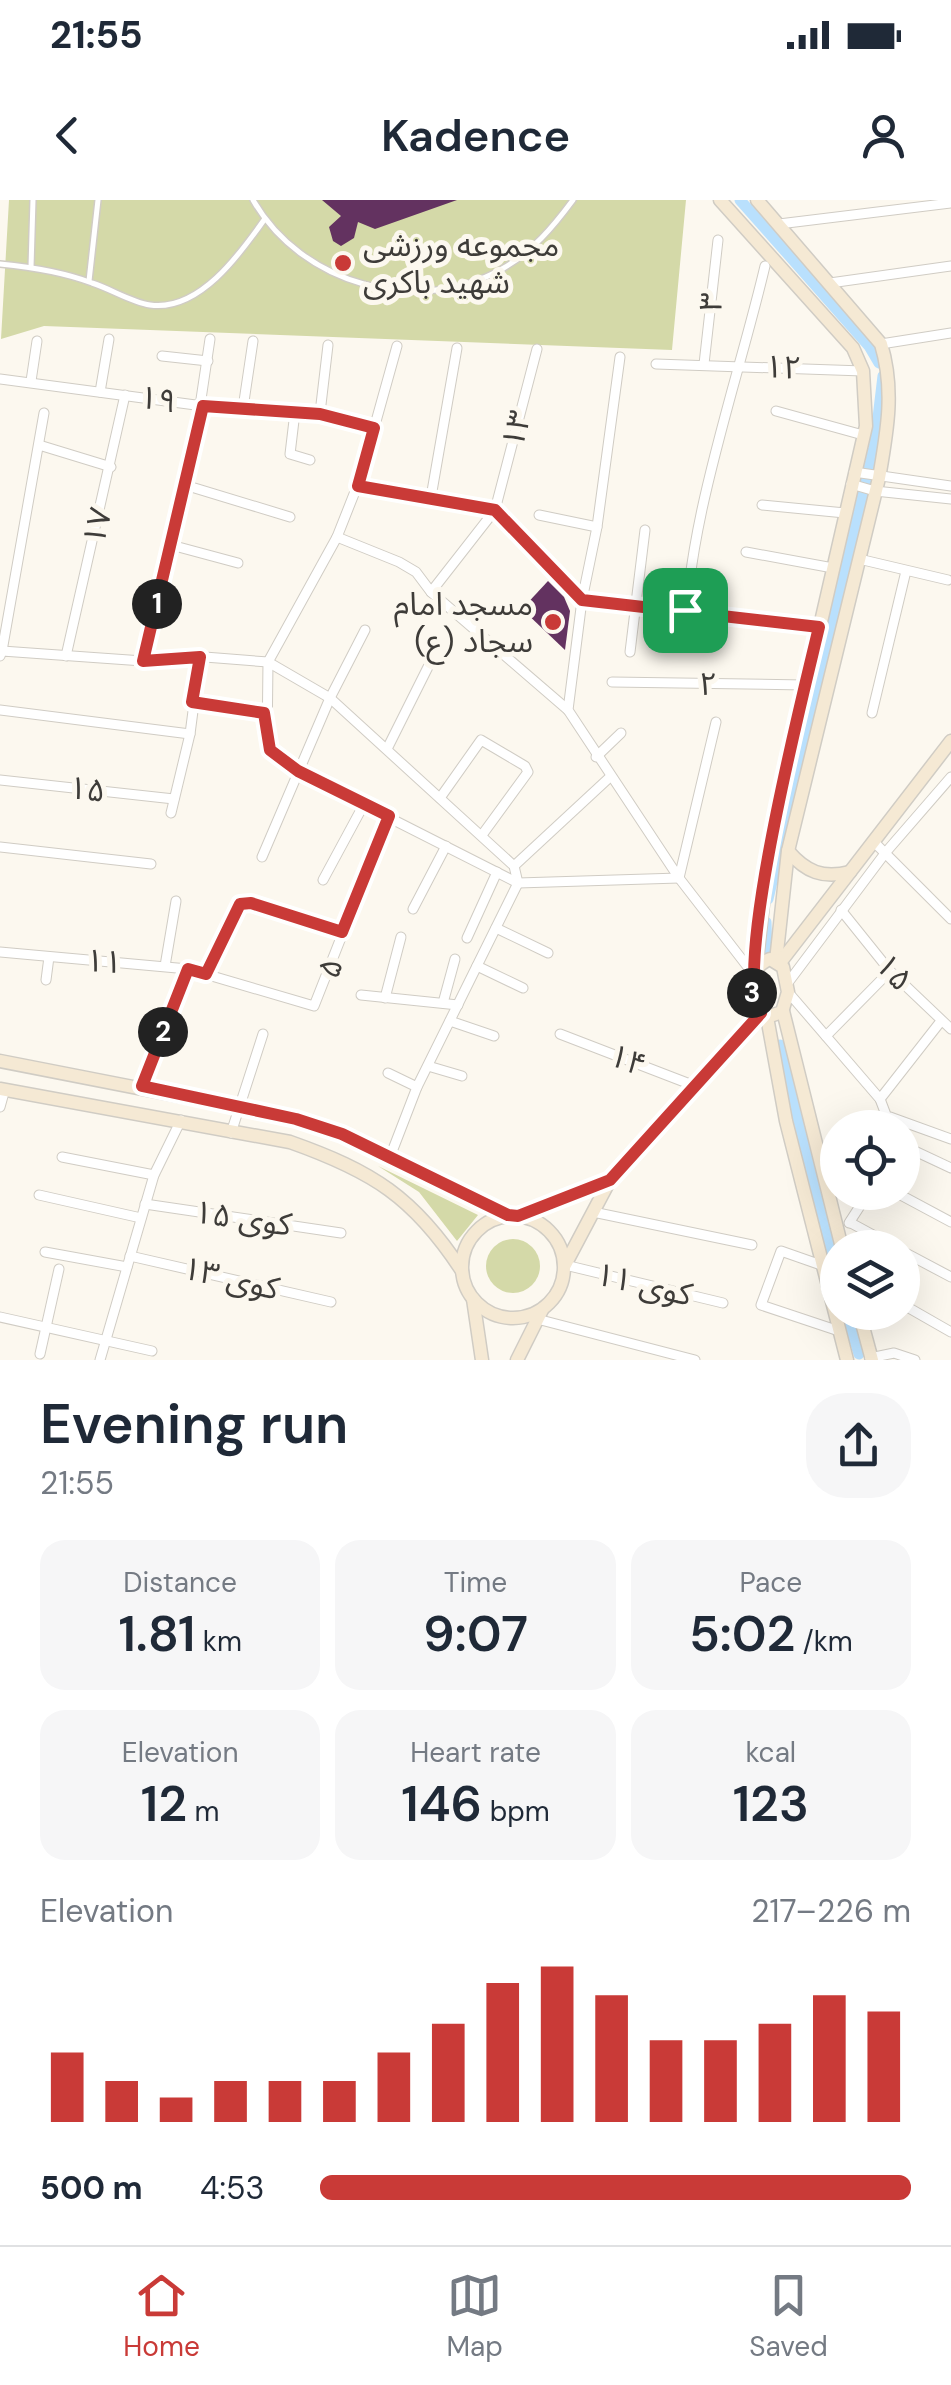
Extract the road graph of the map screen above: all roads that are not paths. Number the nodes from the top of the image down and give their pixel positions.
1 (34, 200) edge
2 (98, 200) edge
3 (253, 200) edge
4 (574, 200) edge
5 (720, 200) edge
6 (758, 200) edge
7 (951, 203) edge
8 (264, 220) junction
9 (779, 224) junction
10 (718, 240) dead end
11 (0, 264) edge
12 (765, 266) dead end
13 (951, 266) edge
14 (31, 268) junction
15 (89, 282) junction
16 (830, 283) junction
17 (951, 334) edge
18 (210, 339) dead end
19 (109, 340) dead end
20 (37, 341) dead end
21 (253, 342) dead end
22 (882, 344) junction
23 (328, 345) dead end
24 (397, 346) dead end
25 (458, 348) dead end
26 (537, 349) dead end
27 (162, 356) dead end
28 (620, 357) dead end
29 (208, 361) junction
30 (656, 364) dead end
31 (704, 364) junction
32 (742, 365) junction
33 (863, 371) junction
34 (0, 379) edge
35 (31, 382) junction
36 (100, 392) junction
37 (125, 395) junction
38 (203, 406) junction
39 (243, 408) junction
40 (776, 411) dead end
41 (295, 412) junction
42 (44, 414) dead end
43 (320, 414) junction
44 (374, 428) junction
45 (864, 435) junction
46 (38, 446) junction
47 (310, 460) dead end
48 (111, 466) junction
49 (852, 478) junction
50 (877, 485) junction
51 (188, 486) junction
52 (951, 486) edge
53 (354, 494) dead end
54 (431, 497) junction
55 (951, 499) edge
56 (762, 506) dead end
57 (495, 510) junction
58 (846, 513) junction
59 (539, 515) dead end
60 (290, 517) dead end
61 (597, 527) junction
62 (644, 530) dead end
63 (337, 536) junction
64 (171, 544) junction
65 (746, 552) dead end
66 (859, 560) junction
67 (238, 564) dead end
68 (833, 568) junction
69 (906, 570) junction
70 (948, 580) dead end
71 (432, 592) junction
72 (582, 600) junction
73 (635, 604) junction
74 (685, 610) junction
75 (819, 627) junction
76 (365, 630) dead end
77 (684, 648) dead end
78 (630, 652) dead end
79 (1, 654) edge
80 (66, 656) junction
81 (200, 657) junction
82 (143, 661) junction
83 (268, 662) junction
84 (428, 667) dead end
85 (612, 682) dead end
86 (805, 686) junction
87 (330, 698) junction
88 (192, 702) junction
89 (0, 710) edge
90 (568, 710) junction
91 (264, 713) junction
92 (872, 713) dead end
93 (716, 722) dead end
94 (622, 733) dead end
95 (190, 734) junction
96 (951, 742) edge
97 (388, 746) junction
98 (596, 757) junction
99 (298, 771) junction
100 (610, 777) junction
101 (951, 777) edge
102 (0, 780) edge
103 (440, 798) junction
104 (174, 800) junction
105 (363, 806) junction
106 (171, 813) dead end
107 (389, 816) junction
108 (482, 835) junction
109 (874, 842) junction
110 (446, 846) junction
111 (0, 847) edge
112 (788, 851) junction
113 (886, 852) junction
114 (262, 857) dead end
115 (151, 864) dead end
116 (514, 866) junction
117 (497, 872) junction
118 (850, 872) junction
119 (678, 878) junction
120 (322, 880) dead end
121 (518, 883) junction
122 (176, 901) dead end
123 (413, 909) dead end
124 (841, 910) junction
125 (951, 919) edge
126 (496, 928) junction
127 (342, 932) junction
128 (402, 937) dead end
129 (467, 938) dead end
130 (0, 952) edge
131 (548, 953) dead end
132 (49, 957) junction
133 (455, 959) dead end
134 (777, 962) junction
135 (164, 966) junction
136 (478, 966) junction
137 (188, 969) junction
138 (890, 971) junction
139 (755, 972) junction
140 (206, 974) junction
141 (46, 980) dead end
142 (522, 988) dead end
143 (788, 988) junction
144 (361, 995) dead end
145 (385, 998) junction
146 (443, 1004) junction
147 (458, 1005) junction
148 (314, 1006) joint
149 (783, 1010) junction
150 (764, 1015) junction
151 (941, 1021) junction
152 (450, 1022) junction
153 (951, 1029) edge
154 (263, 1034) dead end
155 (560, 1034) dead end
156 (494, 1036) dead end
157 (826, 1036) junction
158 (0, 1061) edge
159 (428, 1066) junction
160 (388, 1073) dead end
161 (462, 1076) dead end
162 (142, 1086) junction
163 (695, 1086) junction
164 (417, 1087) junction
165 (2, 1089) edge
166 (880, 1100) junction
167 (0, 1107) edge
168 (239, 1107) junction
169 (885, 1110) edge
170 (181, 1120) junction
171 (920, 1130) edge
172 (231, 1133) junction
173 (951, 1139) edge
174 (920, 1153) edge
175 (62, 1157) dead end
176 (390, 1157) junction
177 (951, 1168) edge
178 (154, 1175) junction
179 (610, 1180) junction
180 (39, 1196) dead end
181 (145, 1204) junction
182 (920, 1205) edge
183 (855, 1210) edge
184 (593, 1212) junction
185 (513, 1215) junction
186 (141, 1218) junction
187 (951, 1222) edge
188 (844, 1224) junction
189 (844, 1230) edge
190 (857, 1230) edge
191 (340, 1233) dead end
192 (752, 1245) dead end
193 (45, 1252) dead end
194 (130, 1256) junction
195 (920, 1260) edge
196 (820, 1261) edge
197 (565, 1265) junction
198 (820, 1265) edge
199 (127, 1267) junction
200 (59, 1269) dead end
201 (462, 1271) junction
202 (951, 1277) edge
203 (473, 1299) junction
204 (331, 1302) dead end
205 (723, 1302) dead end
206 (540, 1314) junction
207 (920, 1314) edge
208 (0, 1318) edge
209 (820, 1325) edge
210 (47, 1327) junction
211 (833, 1330) edge
212 (863, 1330) edge
213 (839, 1332) joint
214 (951, 1332) edge
215 (105, 1341) junction
216 (152, 1351) dead end
217 (40, 1354) dead end
218 (870, 1359) edge
219 (100, 1360) edge
220 (482, 1360) edge
221 (517, 1360) edge
222 (695, 1360) edge
223 (847, 1360) edge
224 (915, 1360) edge

1 - 14 lane
2 - 15 lane
3 - 8 lane
4 - 8 lane
5 - 33 street
6 - 9 street
7 - 9 street
8 - 15 lane
9 - 16 street
10 - 31 street, ۳
11 - 14 lane
12 - 32 street
13 - 16 street
14 - 15 lane
16 - 22 street
17 - 22 street
18 - 29 street
19 - 36 street
20 - 35 street
21 - 39 street
22 - 50 street
23 - 43 street
24 - 44 street
25 - 54 street
26 - 57 street, ۱۳
27 - 29 street
28 - 61 street
29 - 38 street
30 - 31 street, ۱۲
31 - 32 street, ۱۲
32 - 33 street, ۱۲
32 - 74 street
33 - 45 street
34 - 35 street, ۱۹
35 - 36 street, ۱۹
36 - 37 street, ۱۹
37 - 38 street, ۱۹
37 - 48 street, ۱۷
38 - 39 street, ۱۹
38 - 51 street
39 - 41 street, ۱۹
40 - 45 street
41 - 43 street, ۱۹
41 - 47 street
42 - 46 street
43 - 44 street, ۱۹
44 - 54 street
45 - 49 street
46 - 48 street
46 - 79 street
48 - 80 street, ۱۷
49 - 50 street
49 - 58 street
50 - 52 street
50 - 55 street
50 - 66 street
51 - 60 street
51 - 64 street
53 - 63 street
54 - 57 street
56 - 58 street
57 - 71 street
57 - 72 street
58 - 68 street
59 - 61 street
61 - 72 street
62 - 73 street
63 - 71 street
63 - 83 street
64 - 67 street
64 - 82 street
65 - 68 street
66 - 69 street
66 - 112 street
68 - 75 street
69 - 70 street
69 - 92 street
71 - 90 street
72 - 73 street
72 - 90 street
73 - 74 street
73 - 78 street
74 - 75 street
74 - 77 street
75 - 86 street
76 - 87 street
79 - 80 street
80 - 82 street
81 - 82 street
81 - 83 street
81 - 88 street
83 - 87 street
83 - 91 street
84 - 97 street
85 - 86 street, ۲
86 - 139 street
87 - 97 street
87 - 99 street
88 - 91 street
88 - 95 street
89 - 95 street
90 - 98 street
91 - 99 street
93 - 119 street
94 - 98 street
95 - 104 street
96 - 109 street
97 - 103 street
98 - 100 street
99 - 105 street
99 - 114 street
100 - 116 street
100 - 119 street
101 - 113 street
102 - 104 street, ۱۵
103 - 108 street
103 - 108 street
104 - 106 street
105 - 107 street
105 - 120 street
107 - 110 street
107 - 127 street, ۵
108 - 116 street
109 - 113 street
109 - 118 street
110 - 117 street
110 - 123 street
111 - 115 street
112 - 118 street
112 - 134 street
113 - 124 street
113 - 125 street
116 - 121 street
117 - 121 street
117 - 129 street
118 - 134 street
119 - 121 street
119 - 139 street
121 - 126 street
122 - 135 street
124 - 138 street, ۱۵
124 - 143 street
126 - 131 street
126 - 136 street
127 - 140 street
127 - 148 street, ۵
128 - 145 street
130 - 132 street, ۱۱
132 - 135 street, ۱۱
132 - 141 street
133 - 146 street
134 - 139 street
134 - 143 street
135 - 137 street, ۱۱
136 - 142 street
136 - 147 street
137 - 140 street, ۱۱
137 - 162 street
138 - 151 street, ۱۵
138 - 157 street
139 - 150 street
140 - 148 street, ۱۱
143 - 149 street
143 - 157 street
144 - 145 street
145 - 146 street
146 - 147 street
147 - 152 street
149 - 150 street
149 - 188 street
150 - 163 street
150 - 196 street
151 - 153 street, ۱۵
151 - 166 street
152 - 156 street
152 - 159 street
154 - 168 street
155 - 163 street, ۱۴
157 - 166 street
158 - 162 street
159 - 161 street
159 - 164 street
160 - 164 street
162 - 168 street
163 - 179 street
164 - 176 street
165 - 167 street
165 - 170 street
166 - 169 street
168 - 172 street
168 - 176 street
170 - 172 street
170 - 178 street
171 - 173 street
172 - 201 street
174 - 177 street
175 - 178 street
176 - 185 street
178 - 181 street
179 - 184 street
179 - 185 street
180 - 186 street
181 - 186 street
181 - 191 street, کوی ۱۵
182 - 187 street
183 - 188 street
184 - 192 street
184 - 197 street
185 - 197 street
185 - 201 street
186 - 194 street
188 - 189 street
188 - 190 street
193 - 199 street
194 - 199 street
194 - 204 street, کوی ۱۳
195 - 202 street
197 - 205 street, کوی ۱۱
197 - 206 street
198 - 209 street
199 - 215 street
200 - 210 street
201 - 203 street
203 - 206 street
203 - 220 street
206 - 221 street
206 - 222 street
207 - 214 street
208 - 210 street
210 - 215 street
210 - 217 street
211 - 213 street
212 - 218 street
213 - 223 street
215 - 216 street
215 - 219 street
218 - 224 street

